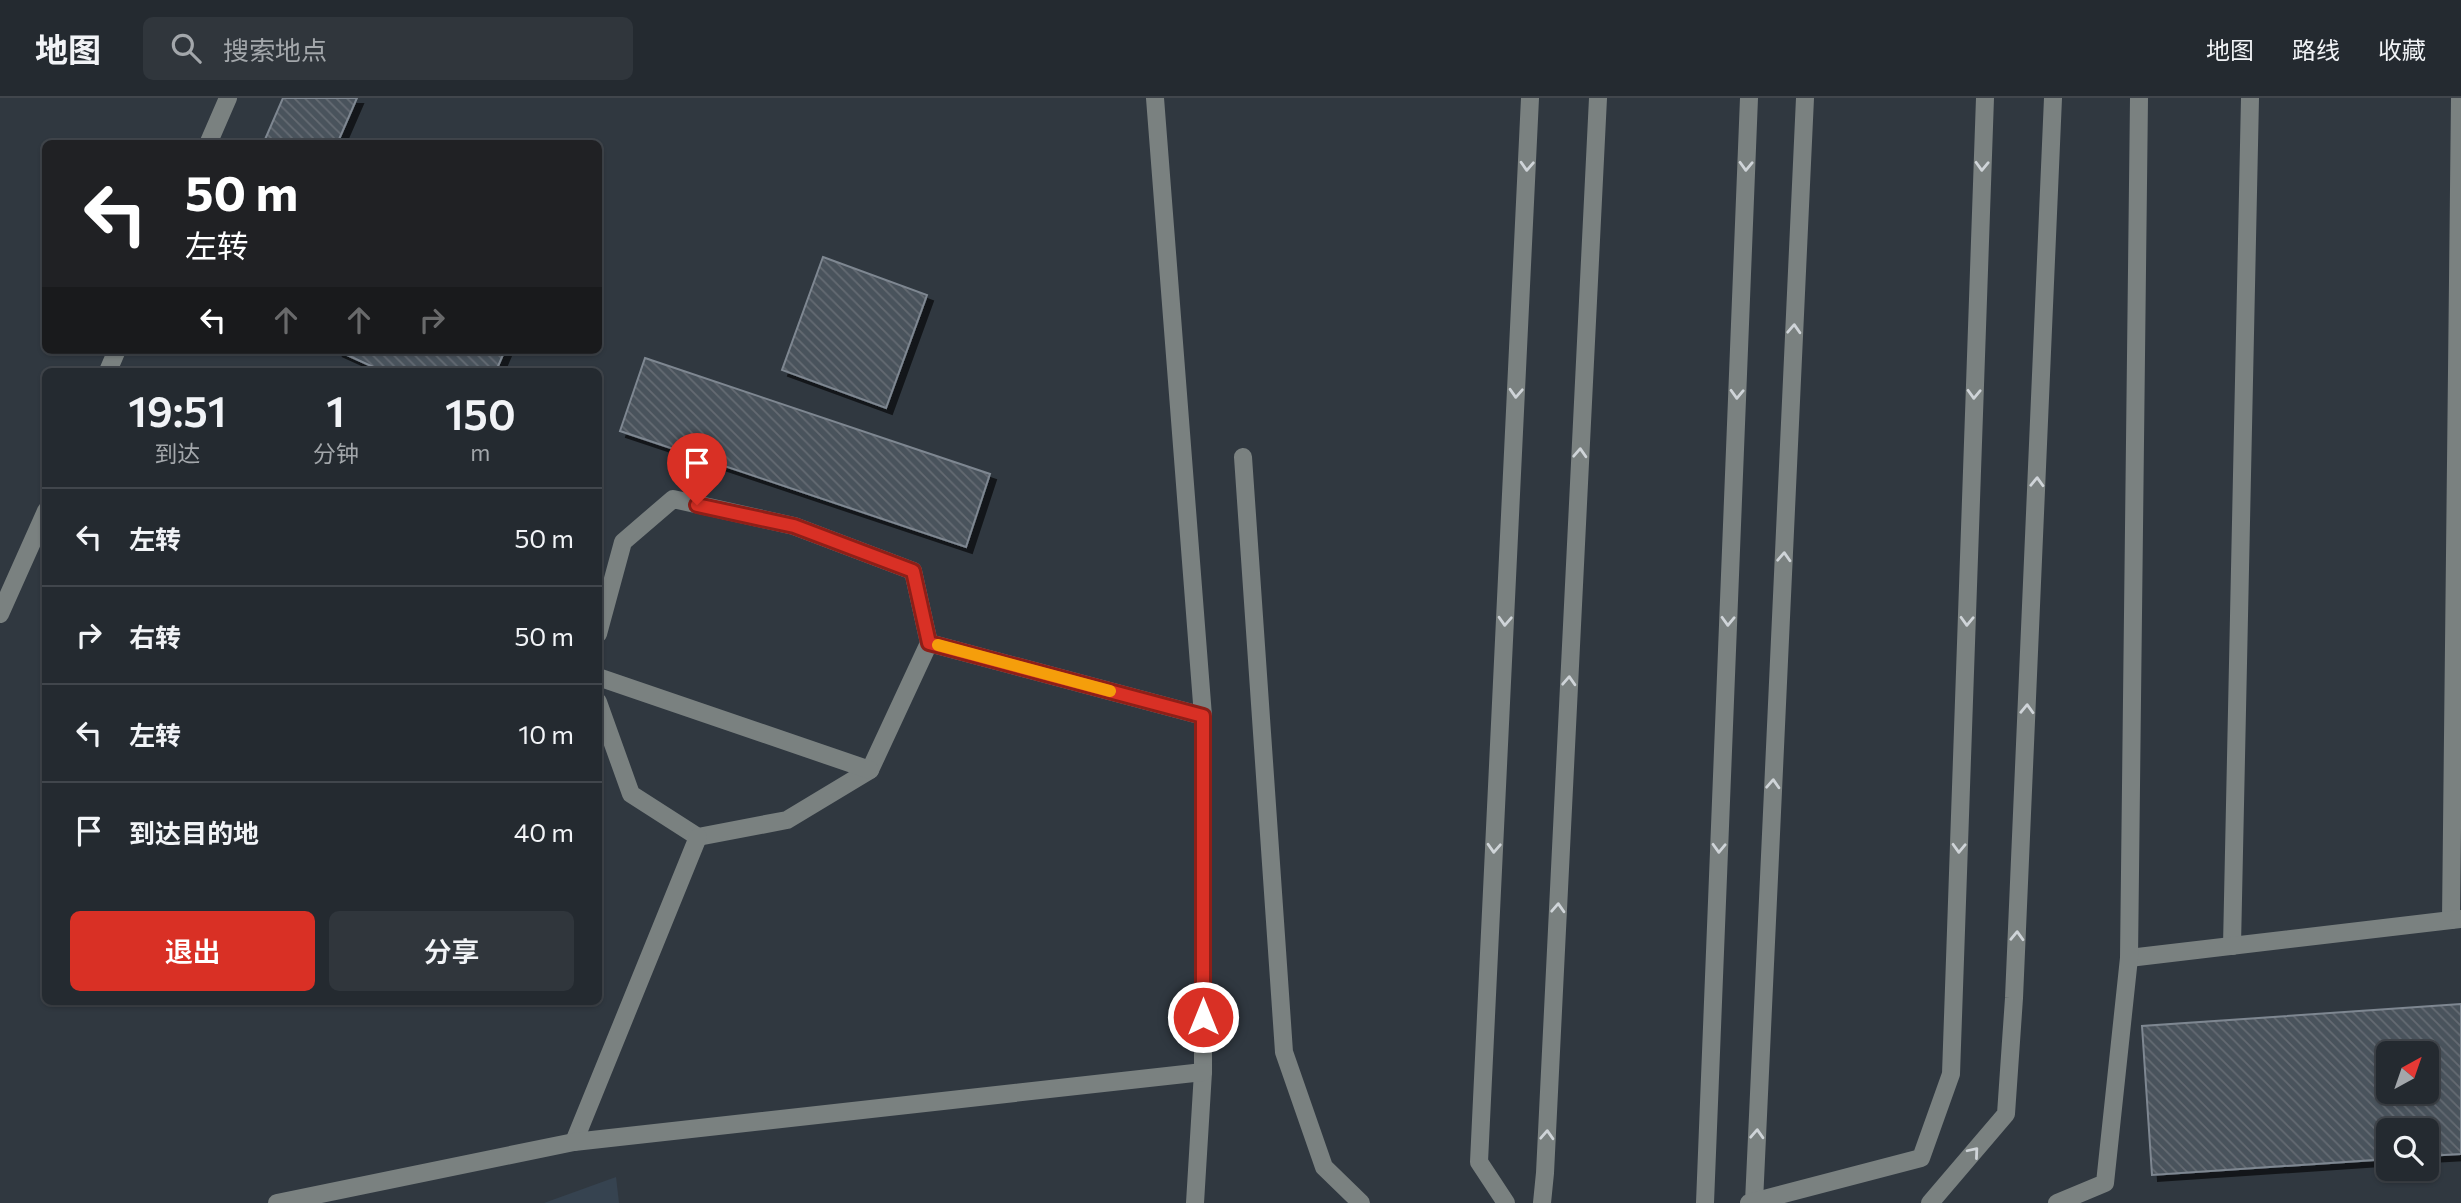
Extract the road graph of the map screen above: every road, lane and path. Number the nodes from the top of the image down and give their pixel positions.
1 (228, 98) edge
2 (1155, 98) edge
3 (1530, 98) edge
4 (1598, 98) edge
5 (1749, 98) edge
6 (1805, 98) edge
7 (1985, 98) edge
8 (2053, 98) edge
9 (2139, 98) edge
10 (2250, 98) edge
11 (2459, 98) edge
12 (210, 140) edge
13 (1243, 457) dead end
14 (42, 520) edge
15 (0, 614) edge
16 (602, 619) edge
17 (929, 643) junction
18 (602, 678) edge
19 (602, 713) edge
20 (1203, 716) junction
21 (870, 770) junction
22 (698, 836) junction
23 (2456, 920) edge
24 (2232, 946) junction
25 (2129, 958) junction
26 (1203, 1072) junction
27 (575, 1142) junction
28 (1751, 1202) edge
29 (277, 1203) edge
30 (1195, 1203) edge
31 (1362, 1203) edge
32 (1506, 1203) edge
33 (1542, 1203) edge
34 (1704, 1203) edge
35 (1930, 1203) edge
36 (2057, 1203) edge

1 - 12 street
2 - 20 street
3 -> 32 street
33 -> 4 street
5 -> 34 street
28 -> 6 street
7 -> 28 street
35 -> 8 street
9 - 25 street
10 - 24 street
11 - 23 street
13 - 31 street
14 - 15 street
16 - 17 street
17 - 20 street
17 - 21 street
18 - 21 street
19 - 22 street
20 - 26 street
21 - 22 street
22 - 27 street
23 - 24 street
24 - 25 street
25 - 36 street
26 - 27 street
26 - 30 street
27 - 29 street

